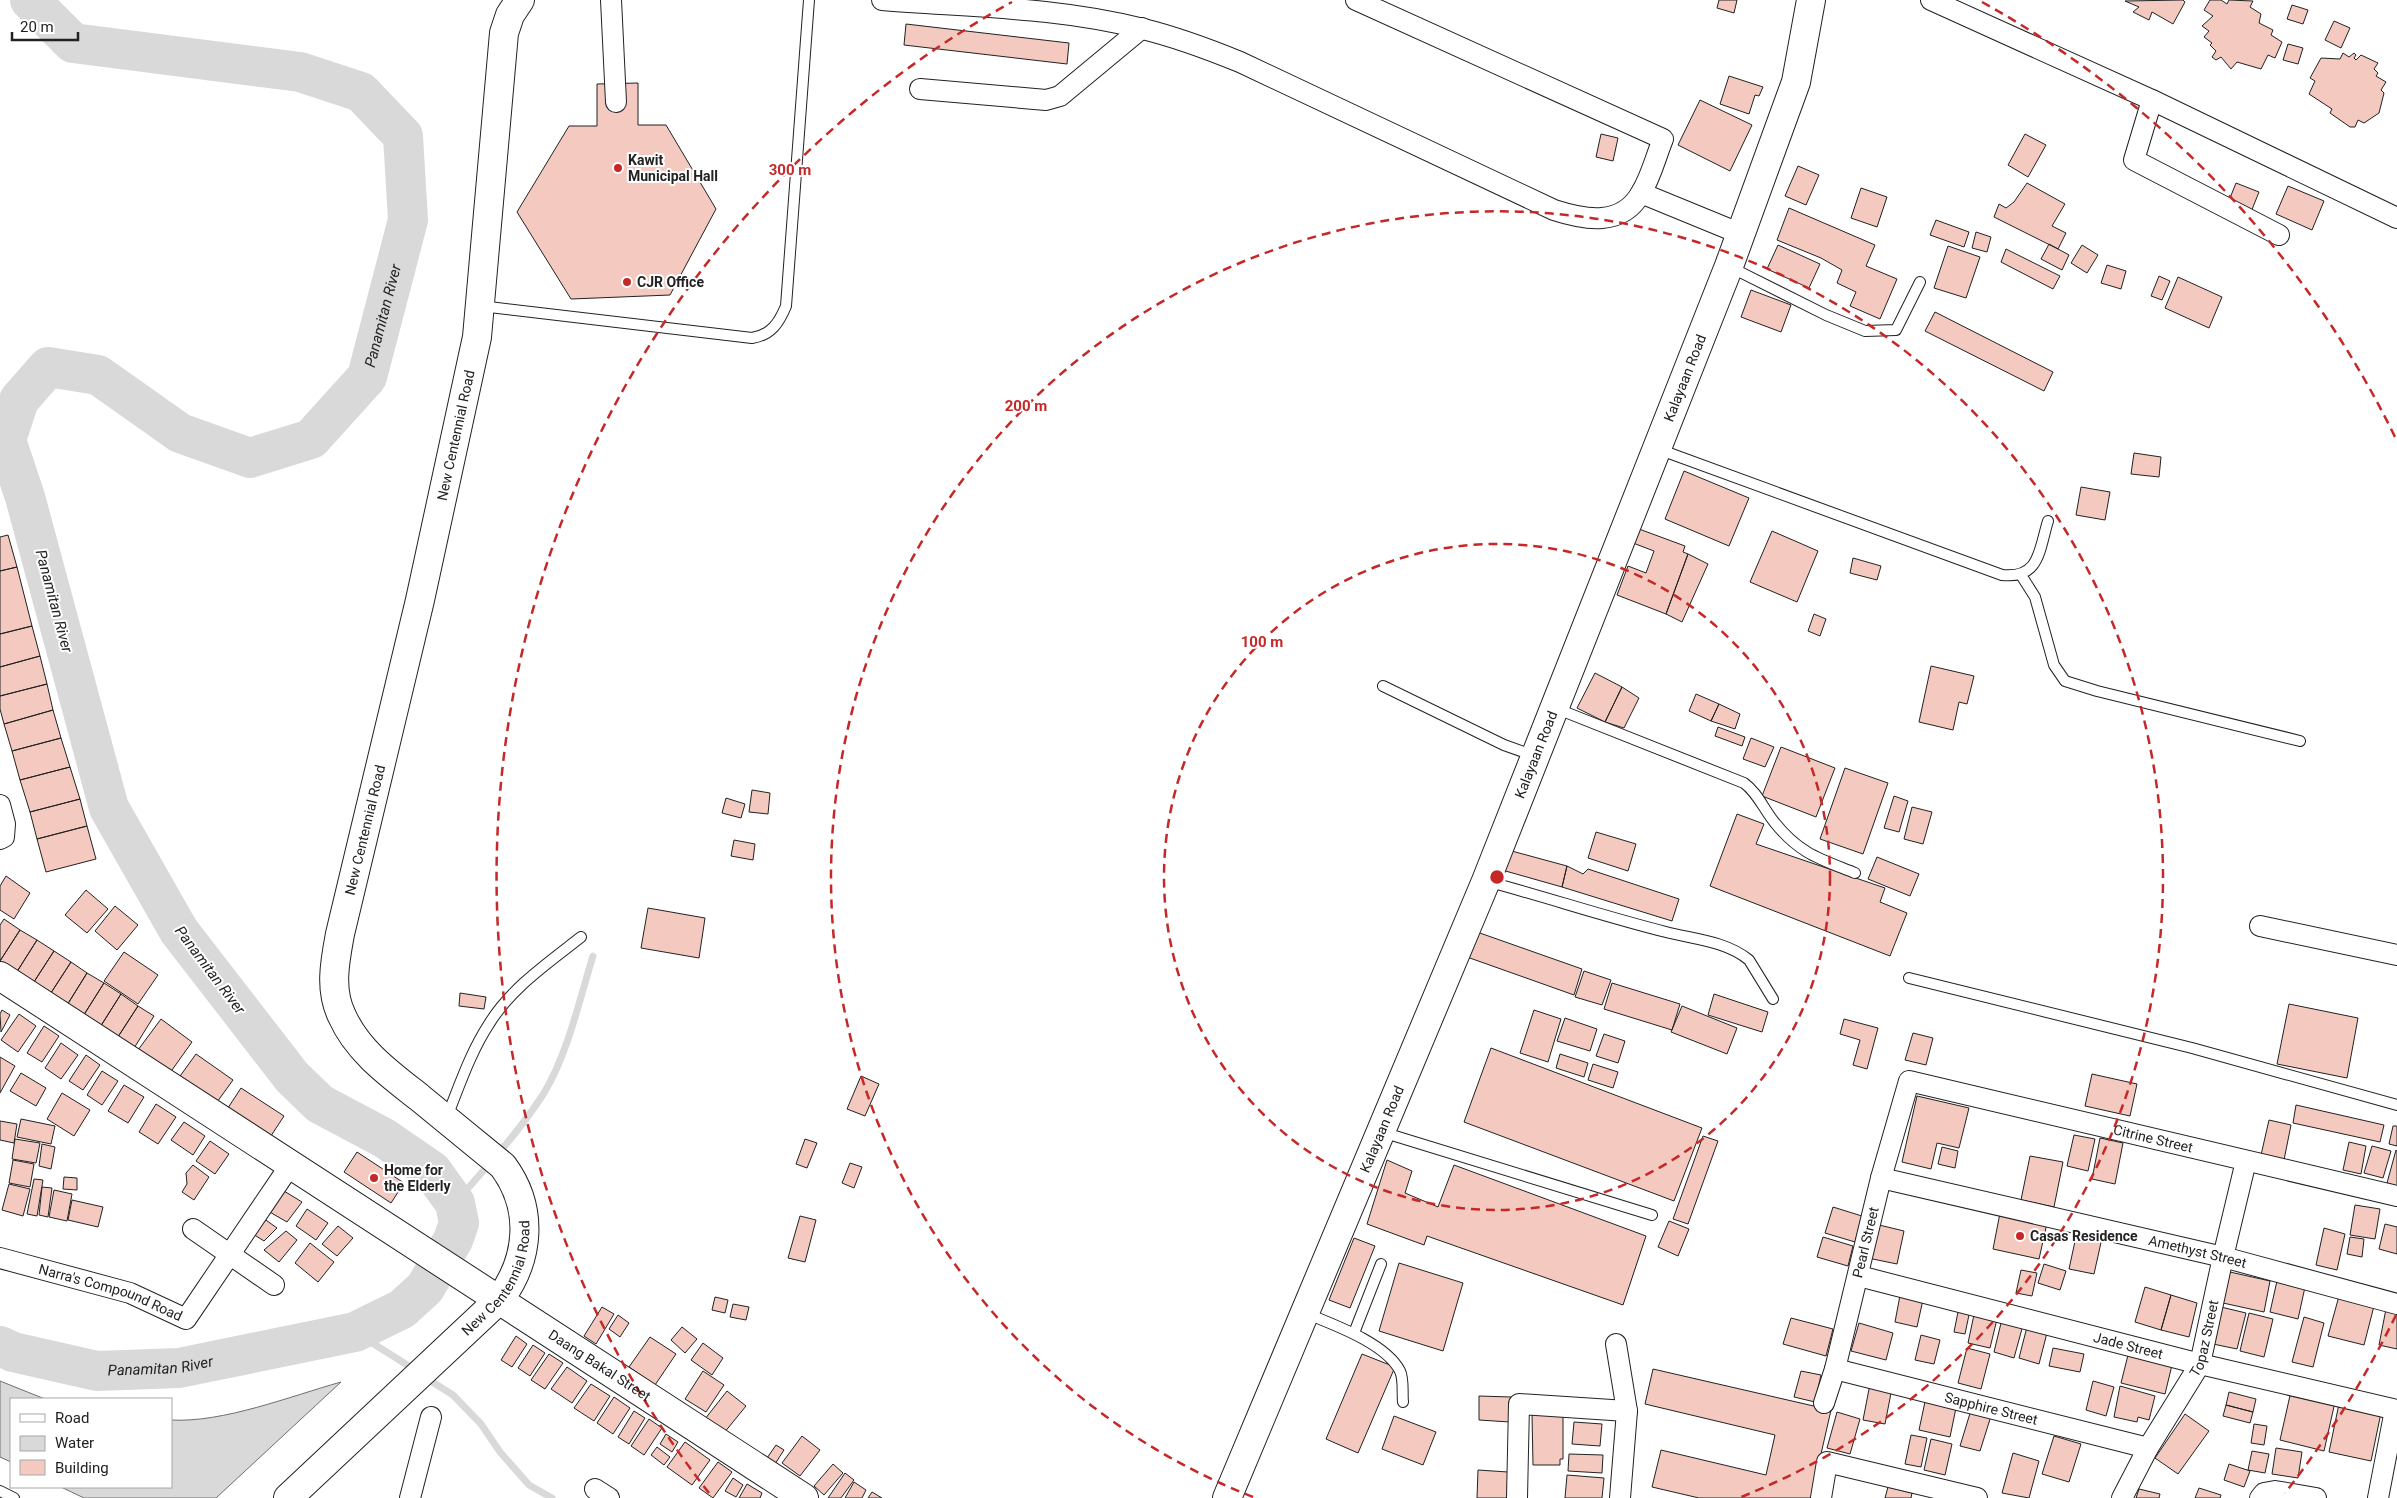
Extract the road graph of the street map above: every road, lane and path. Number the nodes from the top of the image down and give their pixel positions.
1 (520, 0) edge
2 (611, 0) edge
3 (809, 0) edge
4 (882, 0) edge
5 (1356, 0) edge
6 (1811, 0) edge
7 (1931, 0) edge
8 (1142, 28) junction
9 (920, 90) dead end
10 (2152, 100) junction
11 (616, 102) dead end
12 (1642, 193) junction
13 (2397, 218) edge
14 (1741, 234) junction
15 (2278, 235) dead end
16 (1730, 266) junction
17 (1920, 282) dead end
18 (481, 306) junction
19 (1658, 449) junction
20 (2048, 521) dead end
21 (2021, 575) junction
22 (1383, 686) dead end
23 (1555, 708) junction
24 (2300, 741) dead end
25 (1536, 756) junction
26 (0, 805) edge
27 (0, 839) edge
28 (1855, 873) dead end
29 (1486, 881) junction
30 (2260, 926) dead end
31 (581, 937) dead end
32 (2397, 955) edge
33 (0, 976) edge
34 (1909, 978) dead end
35 (1773, 999) dead end
36 (1909, 1081) joint
37 (2397, 1105) edge
38 (446, 1120) junction
39 (1382, 1132) junction
40 (2246, 1161) junction
41 (291, 1164) junction
42 (1881, 1178) junction
43 (2397, 1196) edge
44 (1652, 1215) dead end
45 (193, 1229) dead end
46 (229, 1254) junction
47 (2223, 1257) junction
48 (0, 1258) edge
49 (1381, 1264) dead end
50 (1859, 1276) junction
51 (274, 1285) dead end
52 (500, 1299) junction
53 (2397, 1304) edge
54 (1304, 1313) junction
55 (1354, 1333) junction
56 (1616, 1344) dead end
57 (2200, 1364) junction
58 (1835, 1370) junction
59 (1403, 1402) dead end
60 (1824, 1403) dead end
61 (2396, 1410) edge
62 (1627, 1411) junction
63 (431, 1417) dead end
64 (2148, 1448) junction
65 (0, 1491) edge
66 (14, 1498) edge
67 (288, 1498) edge
68 (410, 1498) edge
69 (804, 1498) edge
70 (1227, 1498) edge
71 (1517, 1498) edge
72 (1620, 1498) edge
73 (1821, 1498) edge
74 (1977, 1498) edge
75 (2122, 1498) edge
76 (2260, 1498) edge
77 (2316, 1498) edge
78 (2378, 1498) edge

1 - 18 street, New Centennial Road
2 - 11 street
3 - 18 lane
4 - 8 street
5 - 12 street
6 - 14 street, Kalayaan Road
7 - 10 street
8 - 9 street
8 - 12 street
10 - 13 street
10 - 15 street
12 - 14 street
14 - 16 street, Kalayaan Road
16 - 17 lane
16 - 19 street, Kalayaan Road
18 - 38 street, New Centennial Road
19 - 21 lane
19 - 23 street, Kalayaan Road
20 - 21 lane
21 - 24 lane
22 - 25 lane
23 - 25 street, Kalayaan Road
23 - 28 lane
25 - 29 street, Kalayaan Road
26 - 27 street
29 - 35 lane
29 - 39 street, Kalayaan Road
30 - 32 street
31 - 38 lane
33 - 41 street, Daang Bakal Street
34 - 37 lane
36 - 40 street, Citrine Street
36 - 42 street, Pearl Street
38 - 52 street, New Centennial Road
39 - 44 lane
39 - 54 street, Kalayaan Road
40 - 43 street, Citrine Street
40 - 47 street, Topaz Street
41 - 46 street, Narra's Compound Road
41 - 52 street, Daang Bakal Street
42 - 47 street, Amethyst Street
42 - 50 street, Pearl Street
45 - 46 street
46 - 48 street, Narra's Compound Road
46 - 51 street
47 - 53 street, Amethyst Street
47 - 57 street, Topaz Street
49 - 55 lane
50 - 57 street, Jade Street
50 - 58 street, Pearl Street
52 - 67 street, New Centennial Road
52 - 69 street, Daang Bakal Street
54 - 55 lane
54 - 70 street, Kalayaan Road
55 - 59 lane
56 - 62 street
57 - 61 street, Jade Street
57 - 64 street, Topaz Street
58 - 60 street, Pearl Street
58 - 64 street, Sapphire Street
61 - 78 street
62 - 71 street
62 - 72 street
63 - 68 street
64 - 75 street, Topaz Street
65 - 66 lane
73 - 74 street
76 - 77 street

